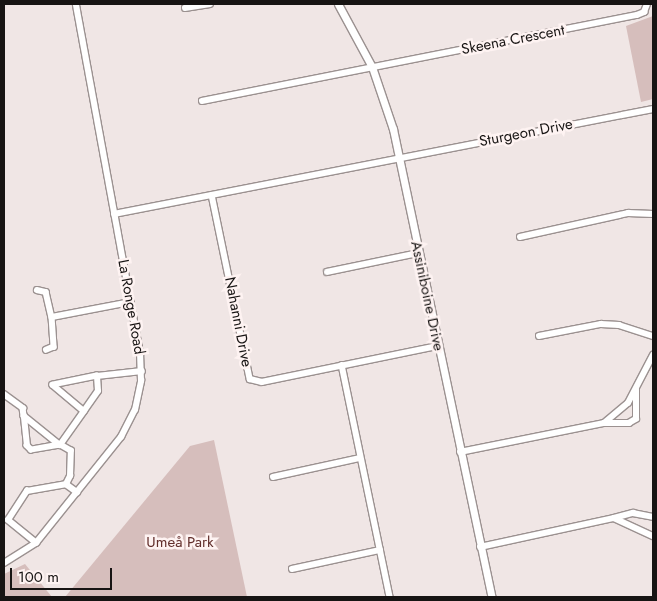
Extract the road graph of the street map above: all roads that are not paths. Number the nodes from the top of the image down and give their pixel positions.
1 (76, 4) edge
2 (210, 4) edge
3 (338, 4) edge
4 (647, 4) edge
5 (186, 8) dead end
6 (372, 68) junction
7 (202, 101) dead end
8 (653, 109) edge
9 (399, 158) junction
10 (212, 195) junction
11 (114, 214) junction
12 (653, 214) edge
13 (520, 236) dead end
14 (418, 252) junction
15 (327, 272) dead end
16 (37, 290) dead end
17 (131, 302) junction
18 (52, 317) junction
19 (539, 336) dead end
20 (653, 336) edge
21 (437, 346) junction
22 (47, 350) dead end
23 (653, 355) edge
24 (342, 365) junction
25 (142, 371) junction
26 (97, 376) junction
27 (636, 389) junction
28 (4, 394) edge
29 (84, 411) junction
30 (24, 416) junction
31 (604, 423) junction
32 (60, 445) junction
33 (460, 452) junction
34 (360, 458) junction
35 (273, 477) dead end
36 (66, 484) junction
37 (77, 492) junction
38 (653, 517) edge
39 (614, 518) junction
40 (653, 536) edge
41 (36, 543) junction
42 (480, 547) junction
43 (380, 550) junction
44 (4, 564) edge
45 (292, 569) dead end
46 (390, 597) edge
47 (492, 597) edge

1 - 11 street, La Ronge Road
2 - 5 street
3 - 6 street, Assiniboine Drive
4 - 6 street, Skeena Crescent
6 - 7 street, Skeena Crescent
6 - 9 street, Assiniboine Drive
8 - 9 street, Sturgeon Drive
9 - 10 street
9 - 14 street, Assiniboine Drive
10 - 11 street
10 - 24 street, Nahanni Drive
11 - 17 street, La Ronge Road
12 - 13 street
14 - 15 street
14 - 21 street, Assiniboine Drive
16 - 18 street
17 - 18 street
17 - 25 street, La Ronge Road
18 - 22 street
19 - 20 street
21 - 24 street, Nahanni Drive
21 - 33 street, Assiniboine Drive
23 - 27 street
24 - 34 street
25 - 26 street
25 - 37 street, La Ronge Road
26 - 29 street
26 - 29 street
27 - 31 street
27 - 31 street
28 - 30 street
29 - 32 street
30 - 32 street
30 - 32 street
31 - 33 street
32 - 36 street
33 - 42 street, Assiniboine Drive
34 - 35 street
34 - 43 street
36 - 37 street
36 - 41 street
37 - 41 street, La Ronge Road
38 - 39 street
39 - 40 street
39 - 42 street
41 - 44 street, La Ronge Road
42 - 47 street, Assiniboine Drive
43 - 45 street
43 - 46 street

